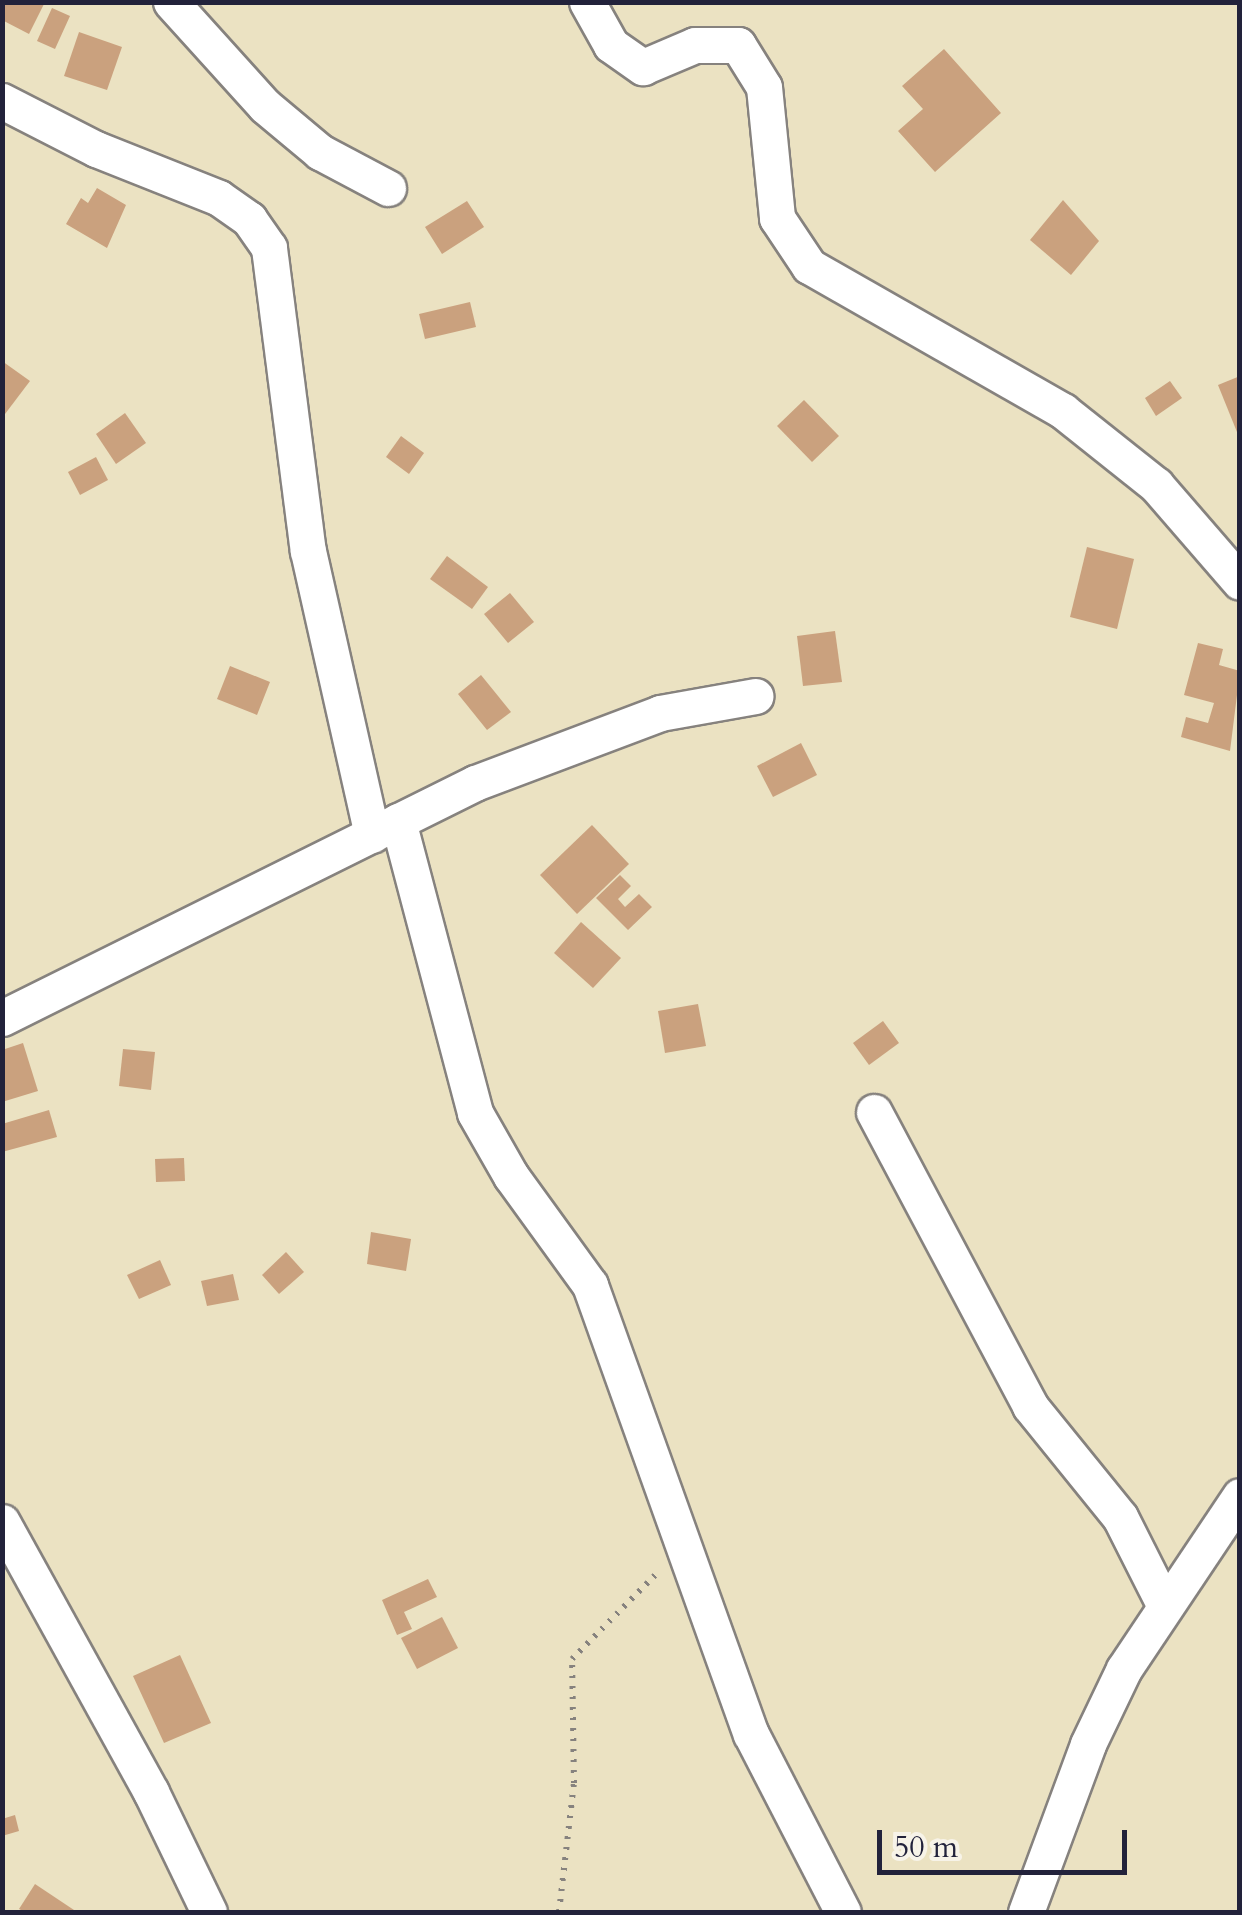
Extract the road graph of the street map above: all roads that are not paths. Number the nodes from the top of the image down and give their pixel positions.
1 (170, 2) edge
2 (587, 2) edge
3 (2, 101) edge
4 (388, 188) dead end
5 (1240, 582) edge
6 (754, 696) dead end
7 (385, 828) junction
8 (2, 1018) edge
9 (874, 1112) dead end
10 (1240, 1496) edge
11 (2, 1522) edge
12 (1163, 1602) junction
13 (209, 1912) edge
14 (843, 1912) edge
15 (1026, 1912) edge

1 - 4 street
2 - 5 street
3 - 7 street
6 - 7 street
7 - 8 street
7 - 14 street
9 - 12 street
10 - 12 street
11 - 13 street
12 - 15 street

